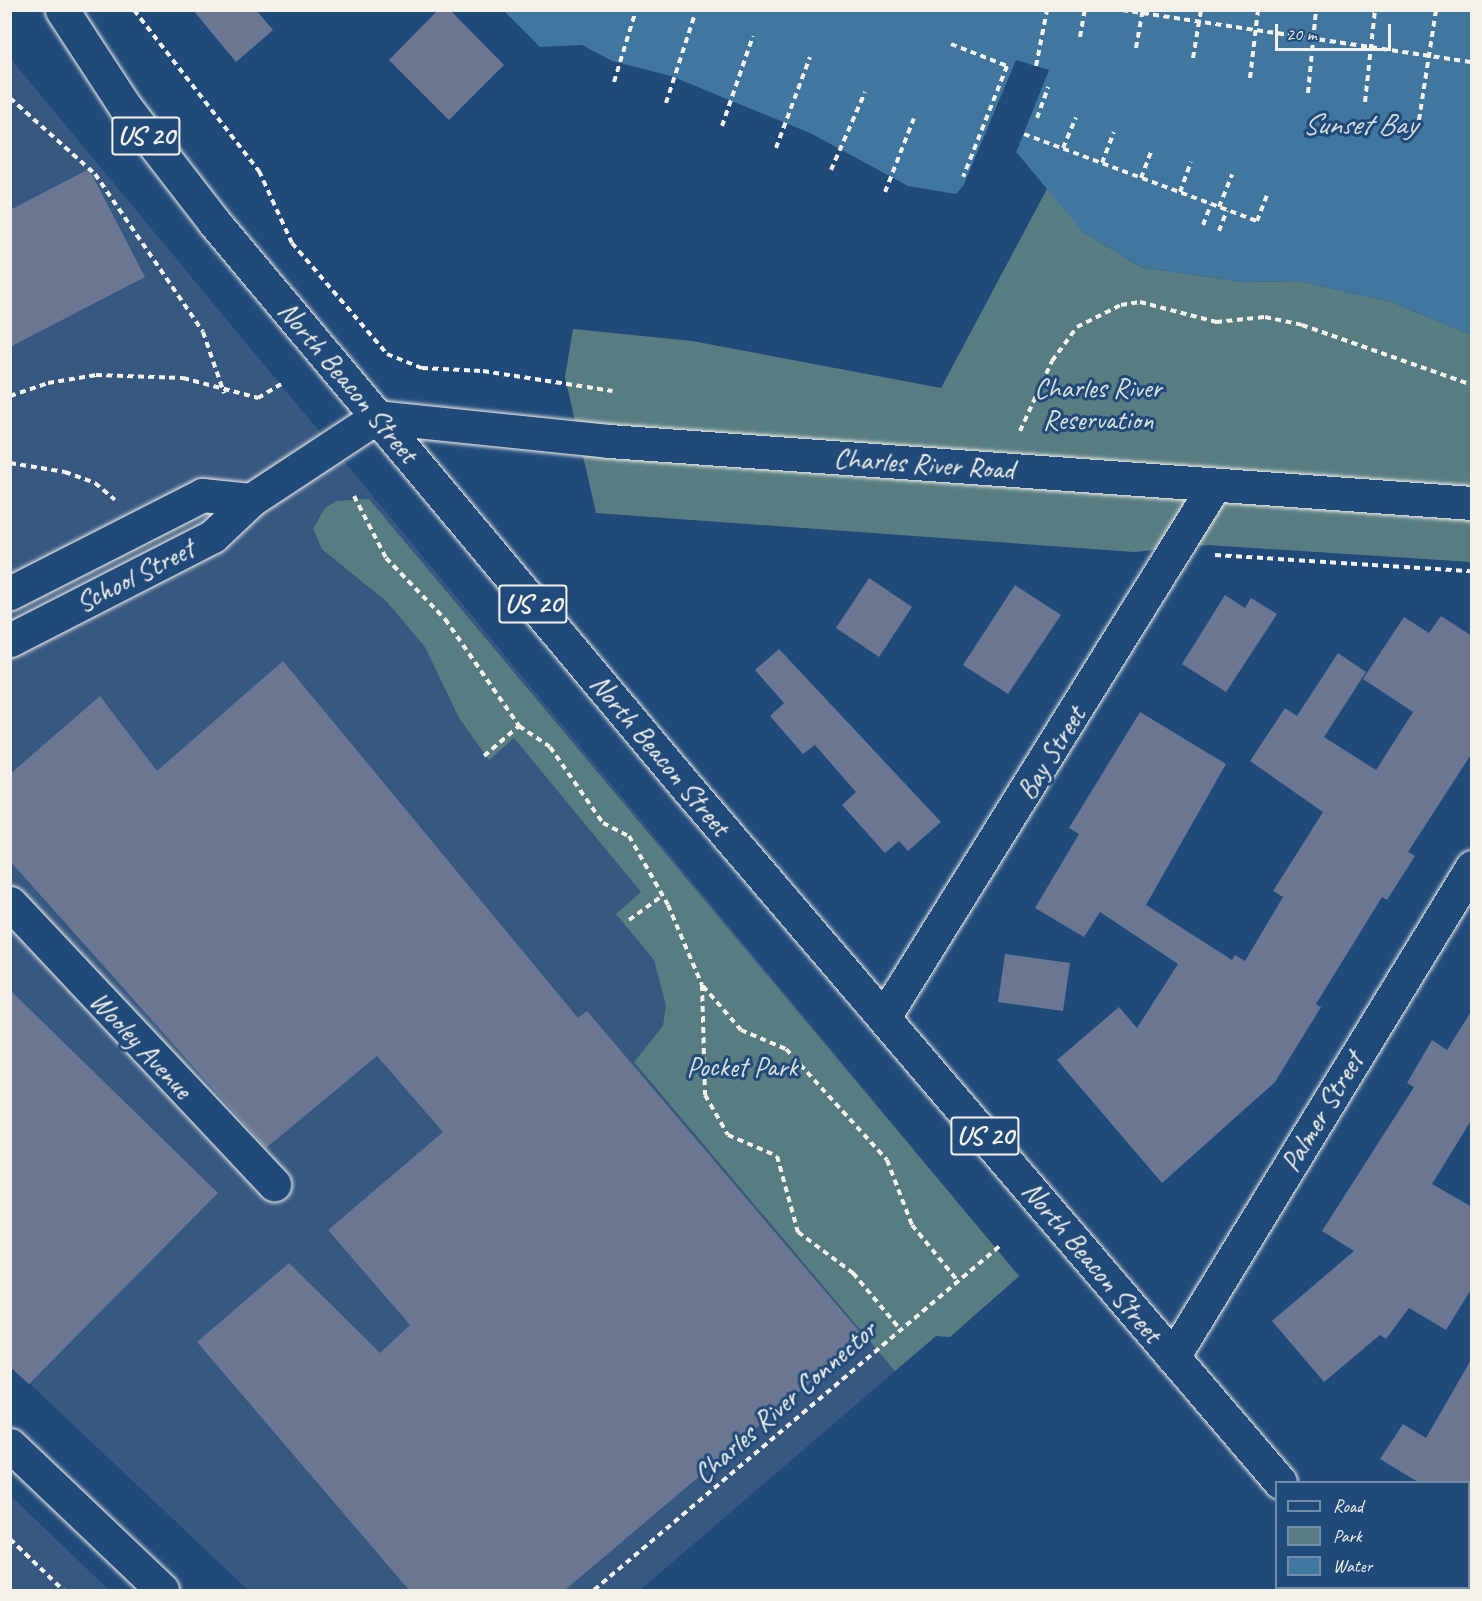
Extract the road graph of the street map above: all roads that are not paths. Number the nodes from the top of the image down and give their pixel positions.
1 (62, 10) edge
2 (377, 417) junction
3 (1214, 486) junction
4 (251, 500) junction
5 (1472, 503) edge
6 (10, 593) edge
7 (10, 640) edge
8 (1472, 867) edge
9 (10, 903) edge
10 (884, 1017) junction
11 (274, 1184) dead end
12 (1173, 1356) junction
13 (10, 1446) edge
14 (1279, 1481) edge
15 (162, 1590) edge

1 - 2 street, North Beacon Street / US 20
2 - 3 street, Charles River Road
2 - 4 street, School Street
2 - 10 street, North Beacon Street / US 20
3 - 5 street, Charles River Road
3 - 10 street, Bay Street
4 - 6 street, School Street
4 - 7 street, School Street
8 - 12 street, Palmer Street
9 - 11 street, Wooley Avenue
10 - 12 street, North Beacon Street / US 20
12 - 14 street, North Beacon Street / US 20
13 - 15 street

